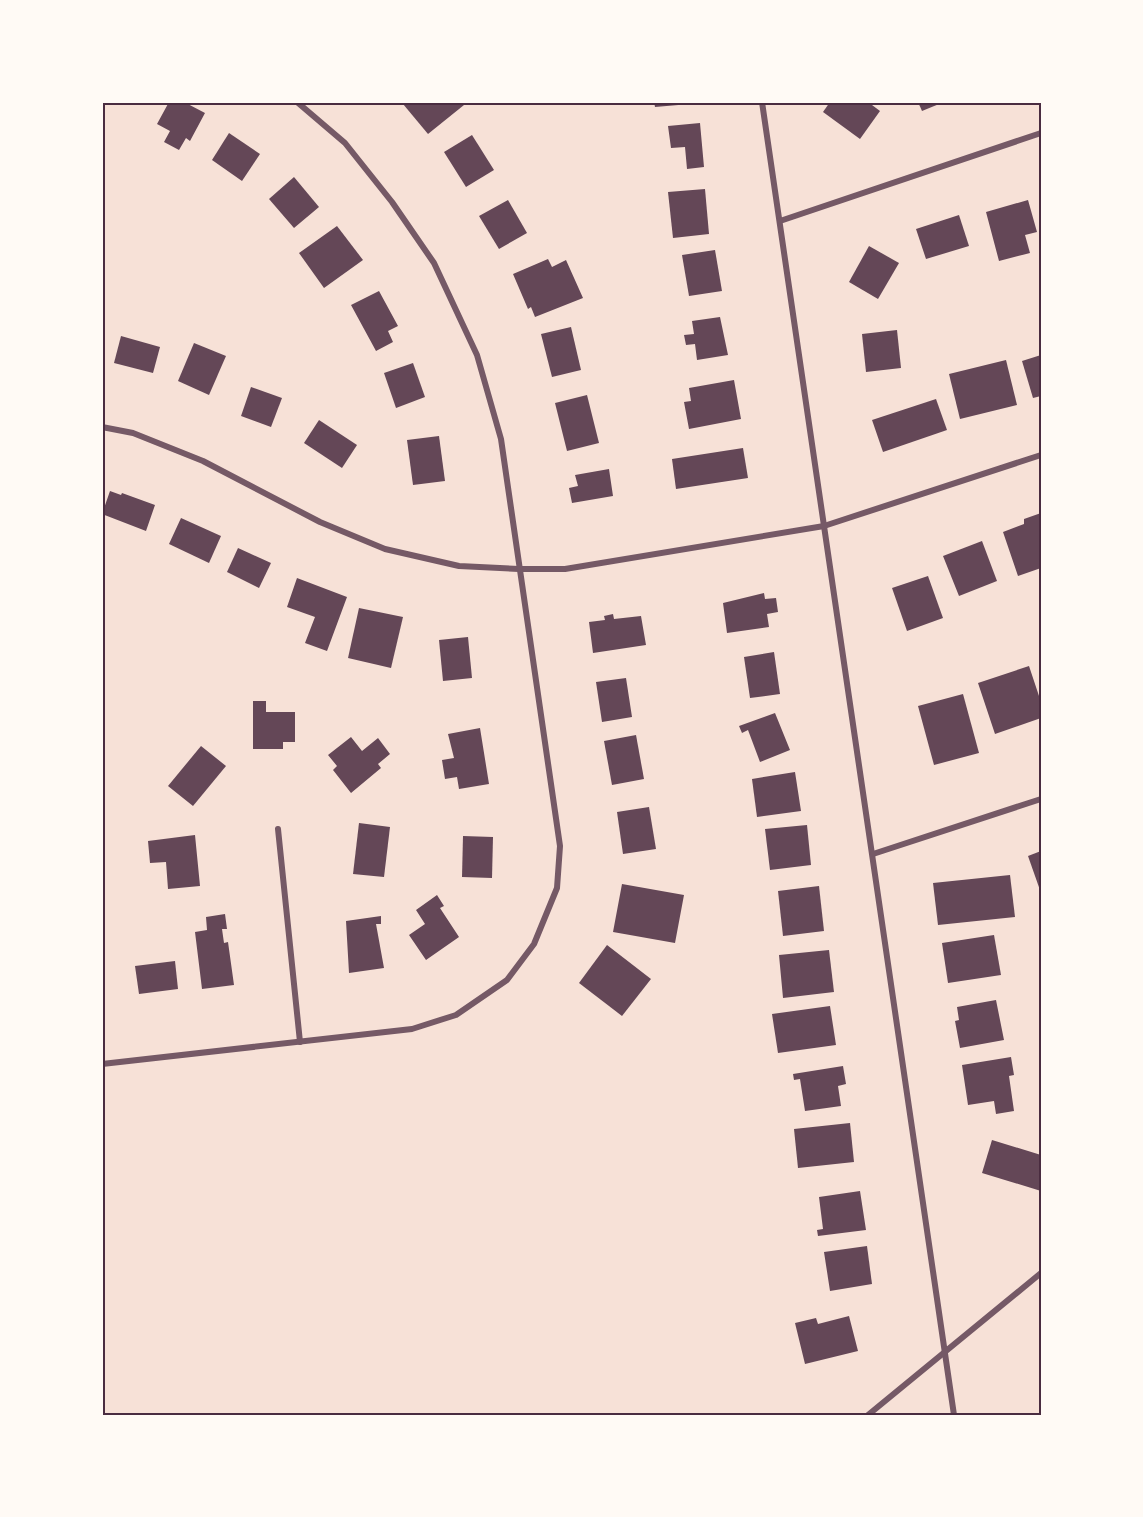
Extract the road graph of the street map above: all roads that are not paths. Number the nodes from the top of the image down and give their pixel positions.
1 (297, 102) edge
2 (762, 102) edge
3 (1041, 134) edge
4 (780, 220) junction
5 (102, 427) edge
6 (1041, 455) edge
7 (824, 526) junction
8 (519, 569) junction
9 (1041, 799) edge
10 (278, 829) dead end
11 (873, 855) junction
12 (300, 1042) junction
13 (102, 1064) edge
14 (1041, 1273) edge
15 (944, 1351) junction
16 (868, 1415) edge
17 (954, 1415) edge

1 - 8 street
2 - 4 street
3 - 4 street
4 - 7 street
5 - 8 street
6 - 7 street
7 - 8 street
7 - 11 street
8 - 12 street
9 - 11 street
10 - 12 street
11 - 15 street
12 - 13 street
14 - 15 street
15 - 16 street
15 - 17 street

